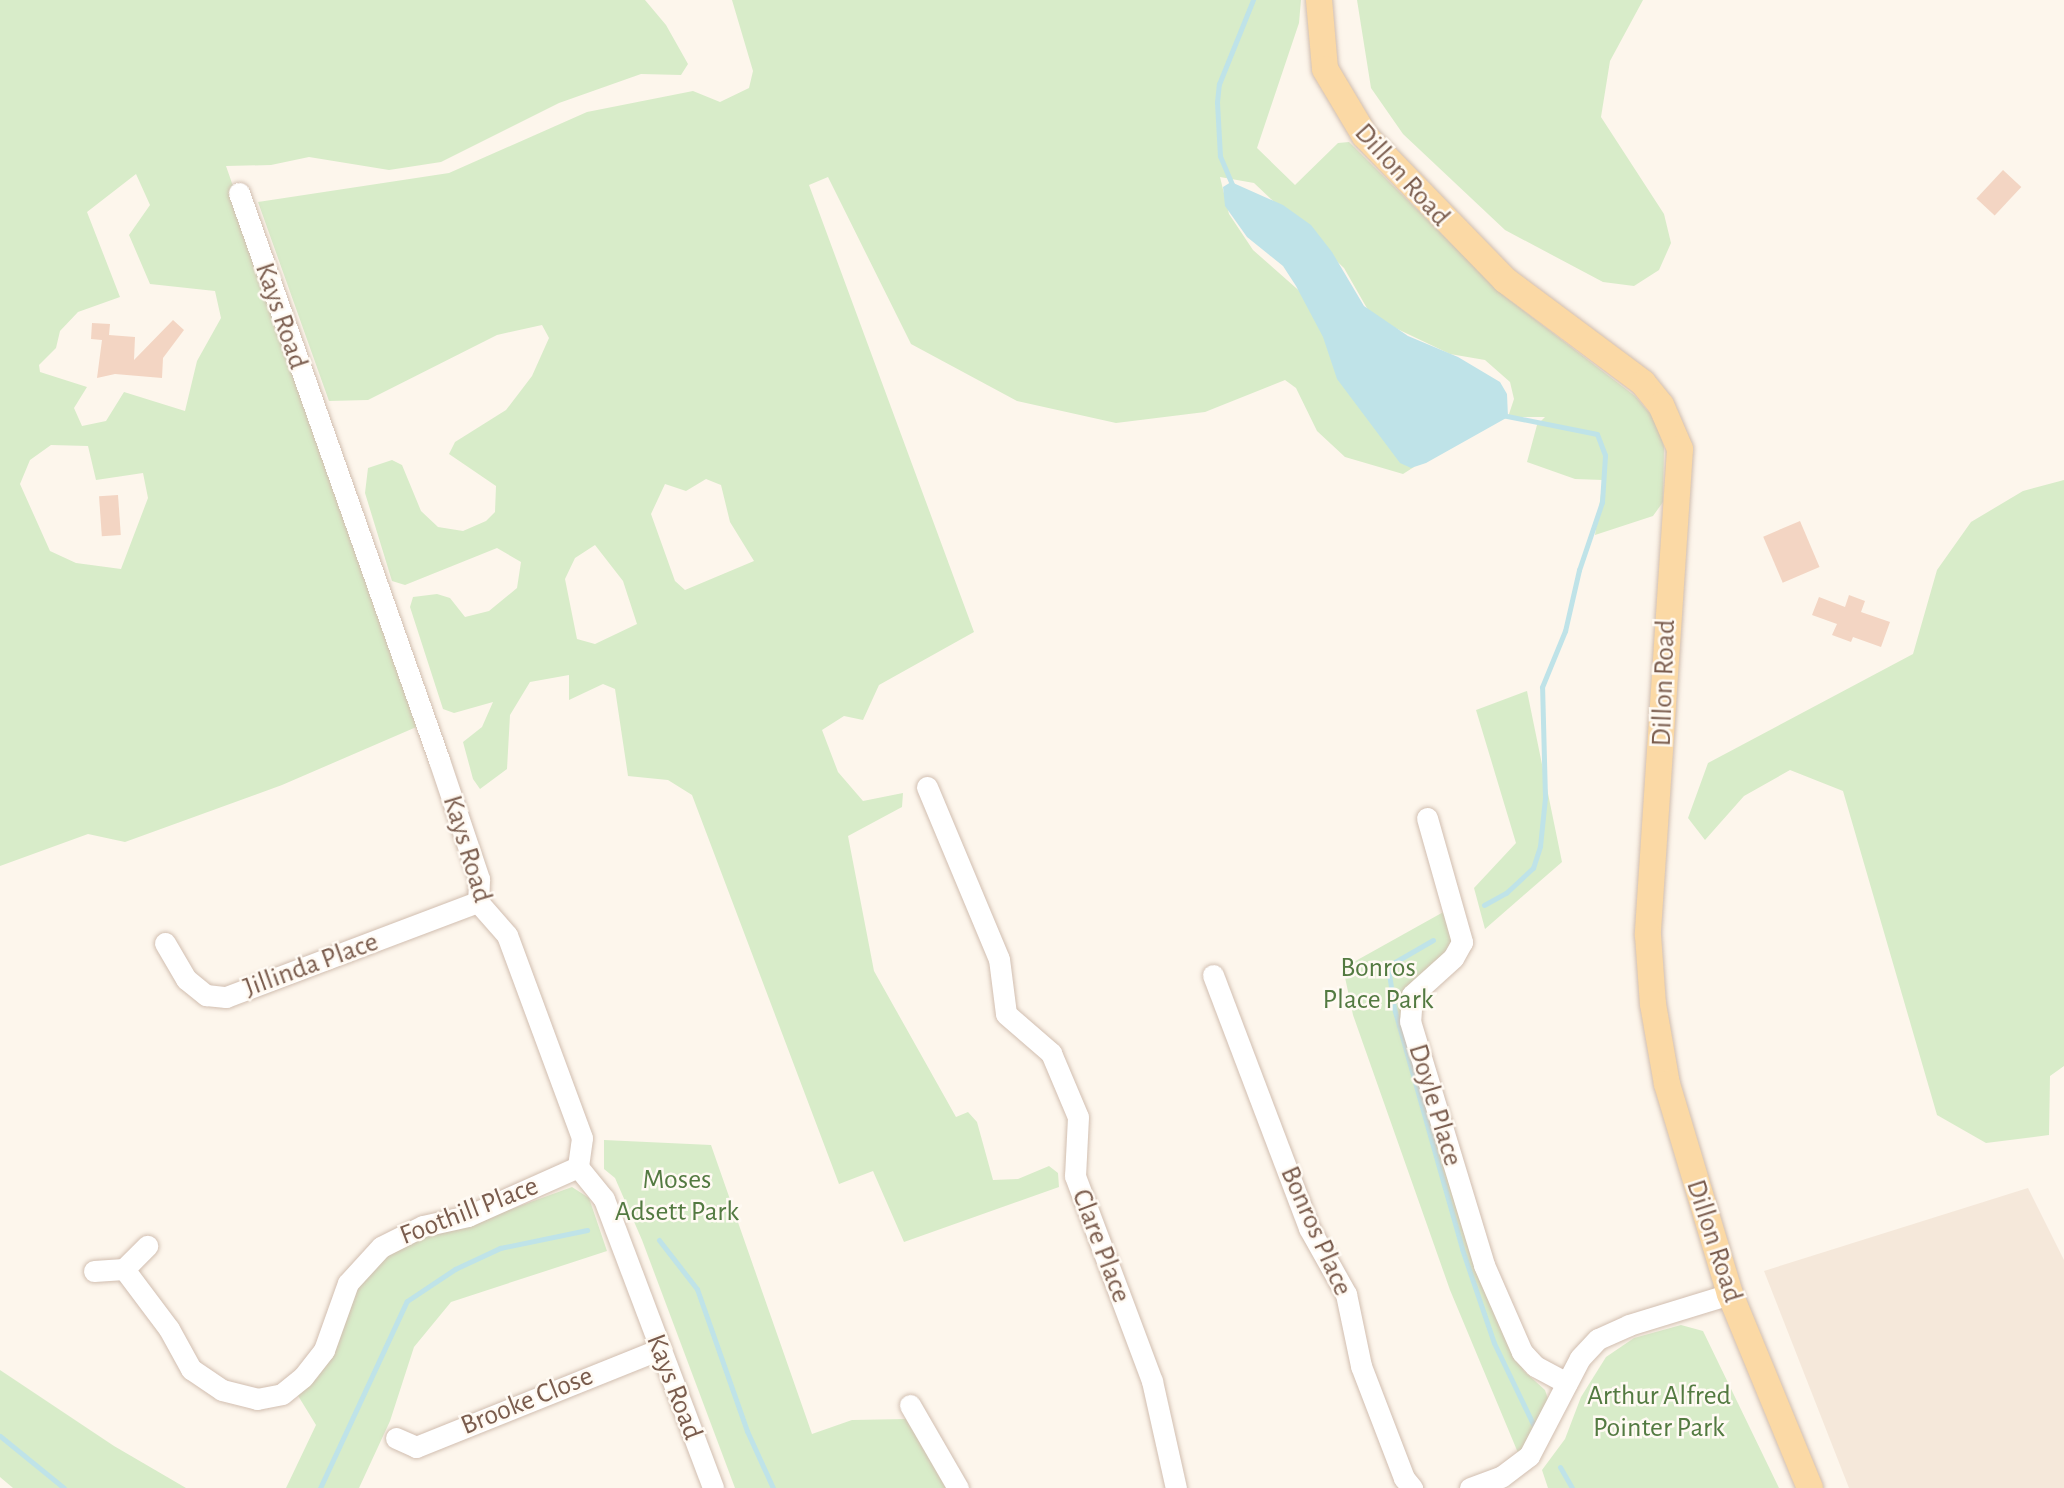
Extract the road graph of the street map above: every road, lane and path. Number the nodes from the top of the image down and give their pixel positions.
1 (1318, 0) edge
2 (239, 193) dead end
3 (927, 787) dead end
4 (1427, 818) dead end
5 (478, 902) junction
6 (165, 943) dead end
7 (1213, 975) dead end
8 (578, 1167) junction
9 (147, 1246) dead end
10 (124, 1269) junction
11 (94, 1271) dead end
12 (1731, 1294) junction
13 (660, 1349) junction
14 (1567, 1383) junction
15 (910, 1405) dead end
16 (396, 1437) dead end
17 (713, 1488) edge
18 (958, 1488) edge
19 (1177, 1488) edge
20 (1412, 1488) edge
21 (1471, 1488) edge
22 (1810, 1488) edge

1 - 12 main road, Dillon Road
2 - 5 street, Kays Road
3 - 19 street, Clare Place
4 - 14 street, Doyle Place
5 - 6 street, Jillinda Place
5 - 8 street, Kays Road
7 - 20 street, Bonros Place
8 - 10 street, Foothill Place
8 - 13 street, Kays Road
9 - 10 street
10 - 11 street
12 - 14 street
12 - 22 main road, Dillon Road
13 - 16 street, Brooke Close
13 - 17 street, Kays Road
14 - 21 street
15 - 18 street

